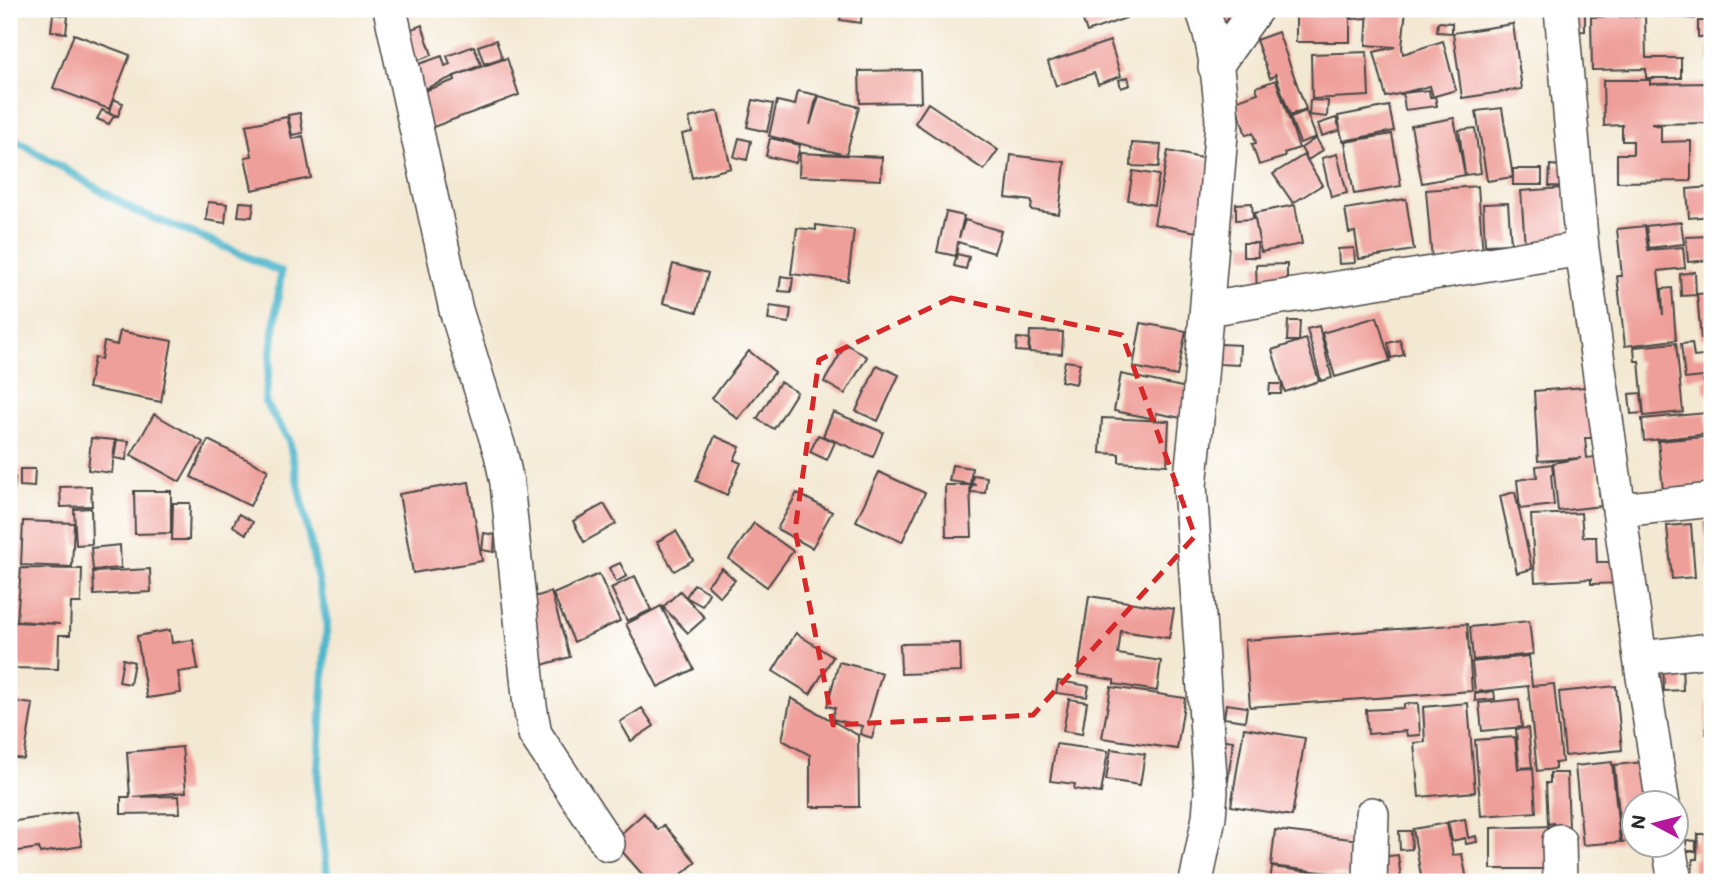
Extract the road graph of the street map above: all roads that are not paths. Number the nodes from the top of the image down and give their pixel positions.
1 (390, 9) edge
2 (1202, 9) edge
3 (1256, 9) edge
4 (1561, 9) edge
5 (1215, 66) junction
6 (1582, 249) junction
7 (1207, 309) junction
8 (1712, 500) edge
9 (1620, 510) junction
10 (1712, 650) edge
11 (1640, 658) junction
12 (1661, 790) edge
13 (1372, 814) dead end
14 (1559, 841) dead end
15 (608, 844) dead end
16 (1671, 860) edge
17 (1196, 882) edge
18 (1370, 882) edge
19 (1560, 882) edge
20 (1675, 882) edge

1 - 15 street
2 - 5 street
3 - 5 street
4 - 6 street
5 - 7 street
6 - 7 street
6 - 9 street
7 - 17 street
8 - 9 street
9 - 11 street
10 - 11 street
11 - 12 street
13 - 18 street
14 - 19 street
16 - 20 street

